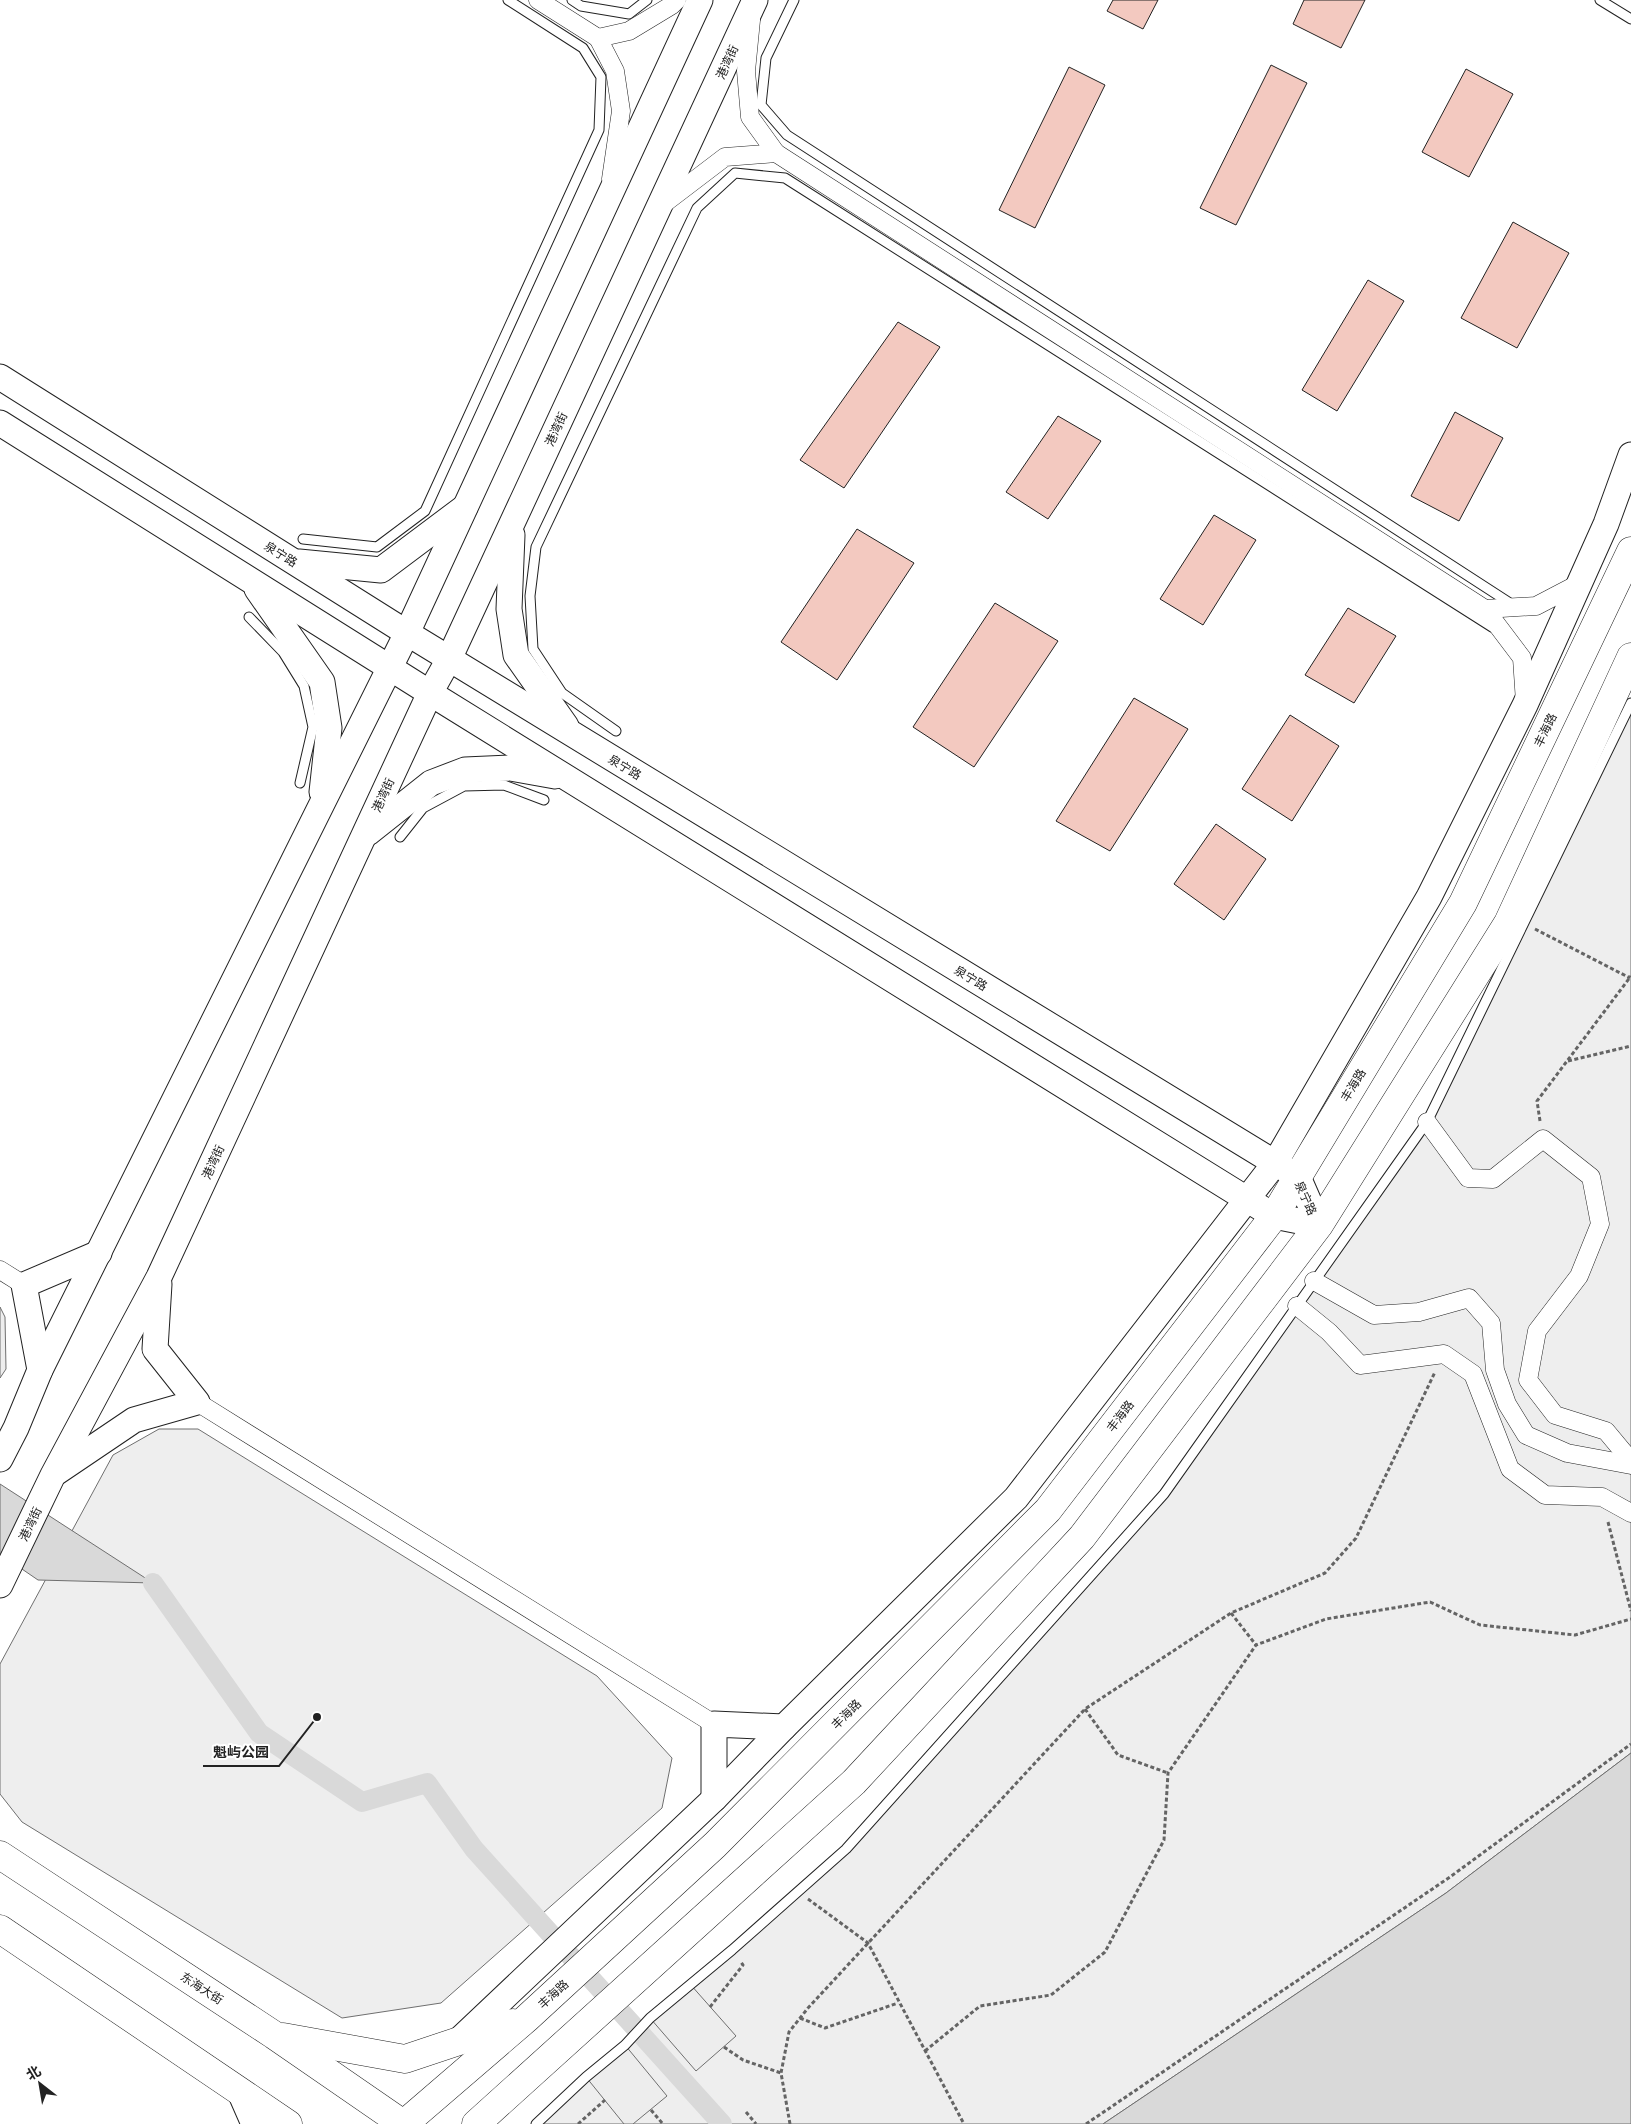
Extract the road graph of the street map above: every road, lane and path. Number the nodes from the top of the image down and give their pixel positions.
1 (508, 0) edge
2 (538, 0) edge
3 (572, 0) edge
4 (647, 0) edge
5 (677, 0) edge
6 (700, 0) edge
7 (794, 0) edge
8 (1600, 0) edge
9 (754, 4) edge
10 (1631, 19) edge
11 (598, 38) junction
12 (776, 153) junction
13 (607, 201) junction
14 (659, 206) junction
15 (0, 376) edge
16 (0, 423) edge
17 (1631, 455) edge
18 (466, 505) junction
19 (512, 522) junction
20 (298, 550) junction
21 (1631, 551) edge
22 (252, 580) junction
23 (1580, 583) junction
24 (1518, 608) junction
25 (1485, 609) junction
26 (249, 617) dead end
27 (407, 633) junction
28 (1503, 634) junction
29 (1631, 657) edge
30 (449, 659) junction
31 (390, 668) junction
32 (430, 693) junction
33 (1631, 703) edge
34 (1526, 705) junction
35 (616, 731) dead end
36 (572, 734) junction
37 (570, 779) junction
38 (300, 783) dead end
39 (544, 800) dead end
40 (320, 810) junction
41 (364, 836) junction
42 (400, 838) dead end
43 (1524, 923) junction
44 (1631, 978) edge
45 (1631, 1046) edge
46 (1567, 1062) junction
47 (1427, 1122) junction
48 (1543, 1138) junction
49 (1275, 1163) junction
50 (1298, 1177) junction
51 (1246, 1199) junction
52 (1274, 1216) junction
53 (1319, 1226) junction
54 (99, 1253) junction
55 (0, 1270) edge
56 (159, 1277) junction
57 (1314, 1281) junction
58 (24, 1286) junction
59 (1297, 1306) junction
60 (1444, 1354) junction
61 (40, 1370) junction
62 (196, 1402) junction
63 (0, 1459) edge
64 (1631, 1461) edge
65 (1631, 1464) edge
66 (51, 1479) junction
67 (1602, 1497) junction
68 (1631, 1513) edge
69 (0, 1585) edge
70 (1631, 1611) edge
71 (1231, 1613) junction
72 (1631, 1619) edge
73 (1256, 1645) junction
74 (1085, 1709) junction
75 (714, 1724) junction
76 (784, 1727) junction
77 (1631, 1744) edge
78 (1168, 1773) junction
79 (714, 1799) junction
80 (0, 1855) edge
81 (797, 1892) junction
82 (0, 1929) edge
83 (868, 1943) junction
84 (732, 1950) junction
85 (898, 2002) junction
86 (710, 2007) dead end
87 (800, 2018) junction
88 (526, 2019) junction
89 (274, 2035) junction
90 (458, 2042) junction
91 (724, 2047) dead end
92 (925, 2051) junction
93 (781, 2073) junction
94 (240, 2092) junction
95 (605, 2100) dead end
96 (651, 2110) dead end
97 (746, 2112) dead end
98 (254, 2124) edge
99 (288, 2124) edge
100 (404, 2124) edge
101 (476, 2124) edge
102 (536, 2124) edge
103 (578, 2124) edge
104 (663, 2124) edge
105 (756, 2124) edge
106 (790, 2124) edge
107 (964, 2124) edge
108 (1086, 2124) edge

1 - 20 lane
2 - 11 street
3 - 4 lane
5 - 11 street
6 - 13 street
7 - 24 lane
8 - 10 lane
9 - 12 street
9 - 14 street, 港湾街
11 - 13 street
12 - 14 street
12 - 25 street
13 - 18 street
14 - 19 street, 港湾街
15 - 20 street, 泉宁路
16 - 22 street, 泉宁路
17 - 23 street
18 - 20 street
18 - 27 street
19 - 30 street, 港湾街
19 - 36 street
20 - 27 street, 泉宁路
21 - 50 main road, 丰海路
22 - 31 street, 泉宁路
22 - 40 street
23 - 24 street
23 - 34 street
24 - 25 street
25 - 28 street
26 - 38 lane
27 - 30 street, 泉宁路
27 - 31 street
28 - 34 street
28 - 35 lane
29 - 53 main road
30 - 32 street, 港湾街
30 - 36 street, 泉宁路
31 - 32 street, 泉宁路
31 - 40 street
32 - 37 street, 泉宁路
32 - 41 street, 港湾街
33 - 43 lane
34 - 49 street
36 - 49 street, 泉宁路
37 - 41 street
37 - 51 street, 泉宁路
39 - 42 lane
40 - 54 street
41 - 56 street, 港湾街
43 - 44 path
43 - 47 lane
44 - 46 path
45 - 46 path
46 - 48 path
47 - 48 street
47 - 57 lane
48 - 64 street
49 - 50 street, 泉宁路
49 - 51 street
50 - 52 main road, 丰海路
50 - 53 street, 泉宁路
51 - 52 street, 泉宁路
51 - 76 street
52 - 53 street, 泉宁路
52 - 88 main road, 丰海路
53 - 101 main road
54 - 58 street
54 - 61 street
55 - 58 street
56 - 62 street
56 - 66 street, 港湾街
57 - 59 lane
57 - 65 street
58 - 61 street
59 - 60 street
59 - 81 lane
60 - 67 street
60 - 71 path
61 - 63 street
62 - 66 street
62 - 75 street
66 - 69 street, 港湾街
67 - 68 street
67 - 70 path
71 - 73 path
71 - 74 path
72 - 73 path
73 - 78 path
74 - 78 path
74 - 83 path
75 - 76 street
75 - 79 street
76 - 79 street
77 - 108 path
78 - 92 path
79 - 90 street
80 - 89 main road, 东海大街
81 - 83 path
81 - 84 lane
82 - 94 main road
83 - 85 path
83 - 87 path
84 - 86 path
84 - 102 lane
85 - 87 path
85 - 92 path
87 - 93 path
88 - 90 main road
88 - 100 main road, 丰海路
89 - 90 main road
89 - 100 main road, 东海大街
91 - 93 path
92 - 107 path
93 - 106 path
94 - 98 street
94 - 99 main road
95 - 103 path
96 - 104 path
97 - 105 path

